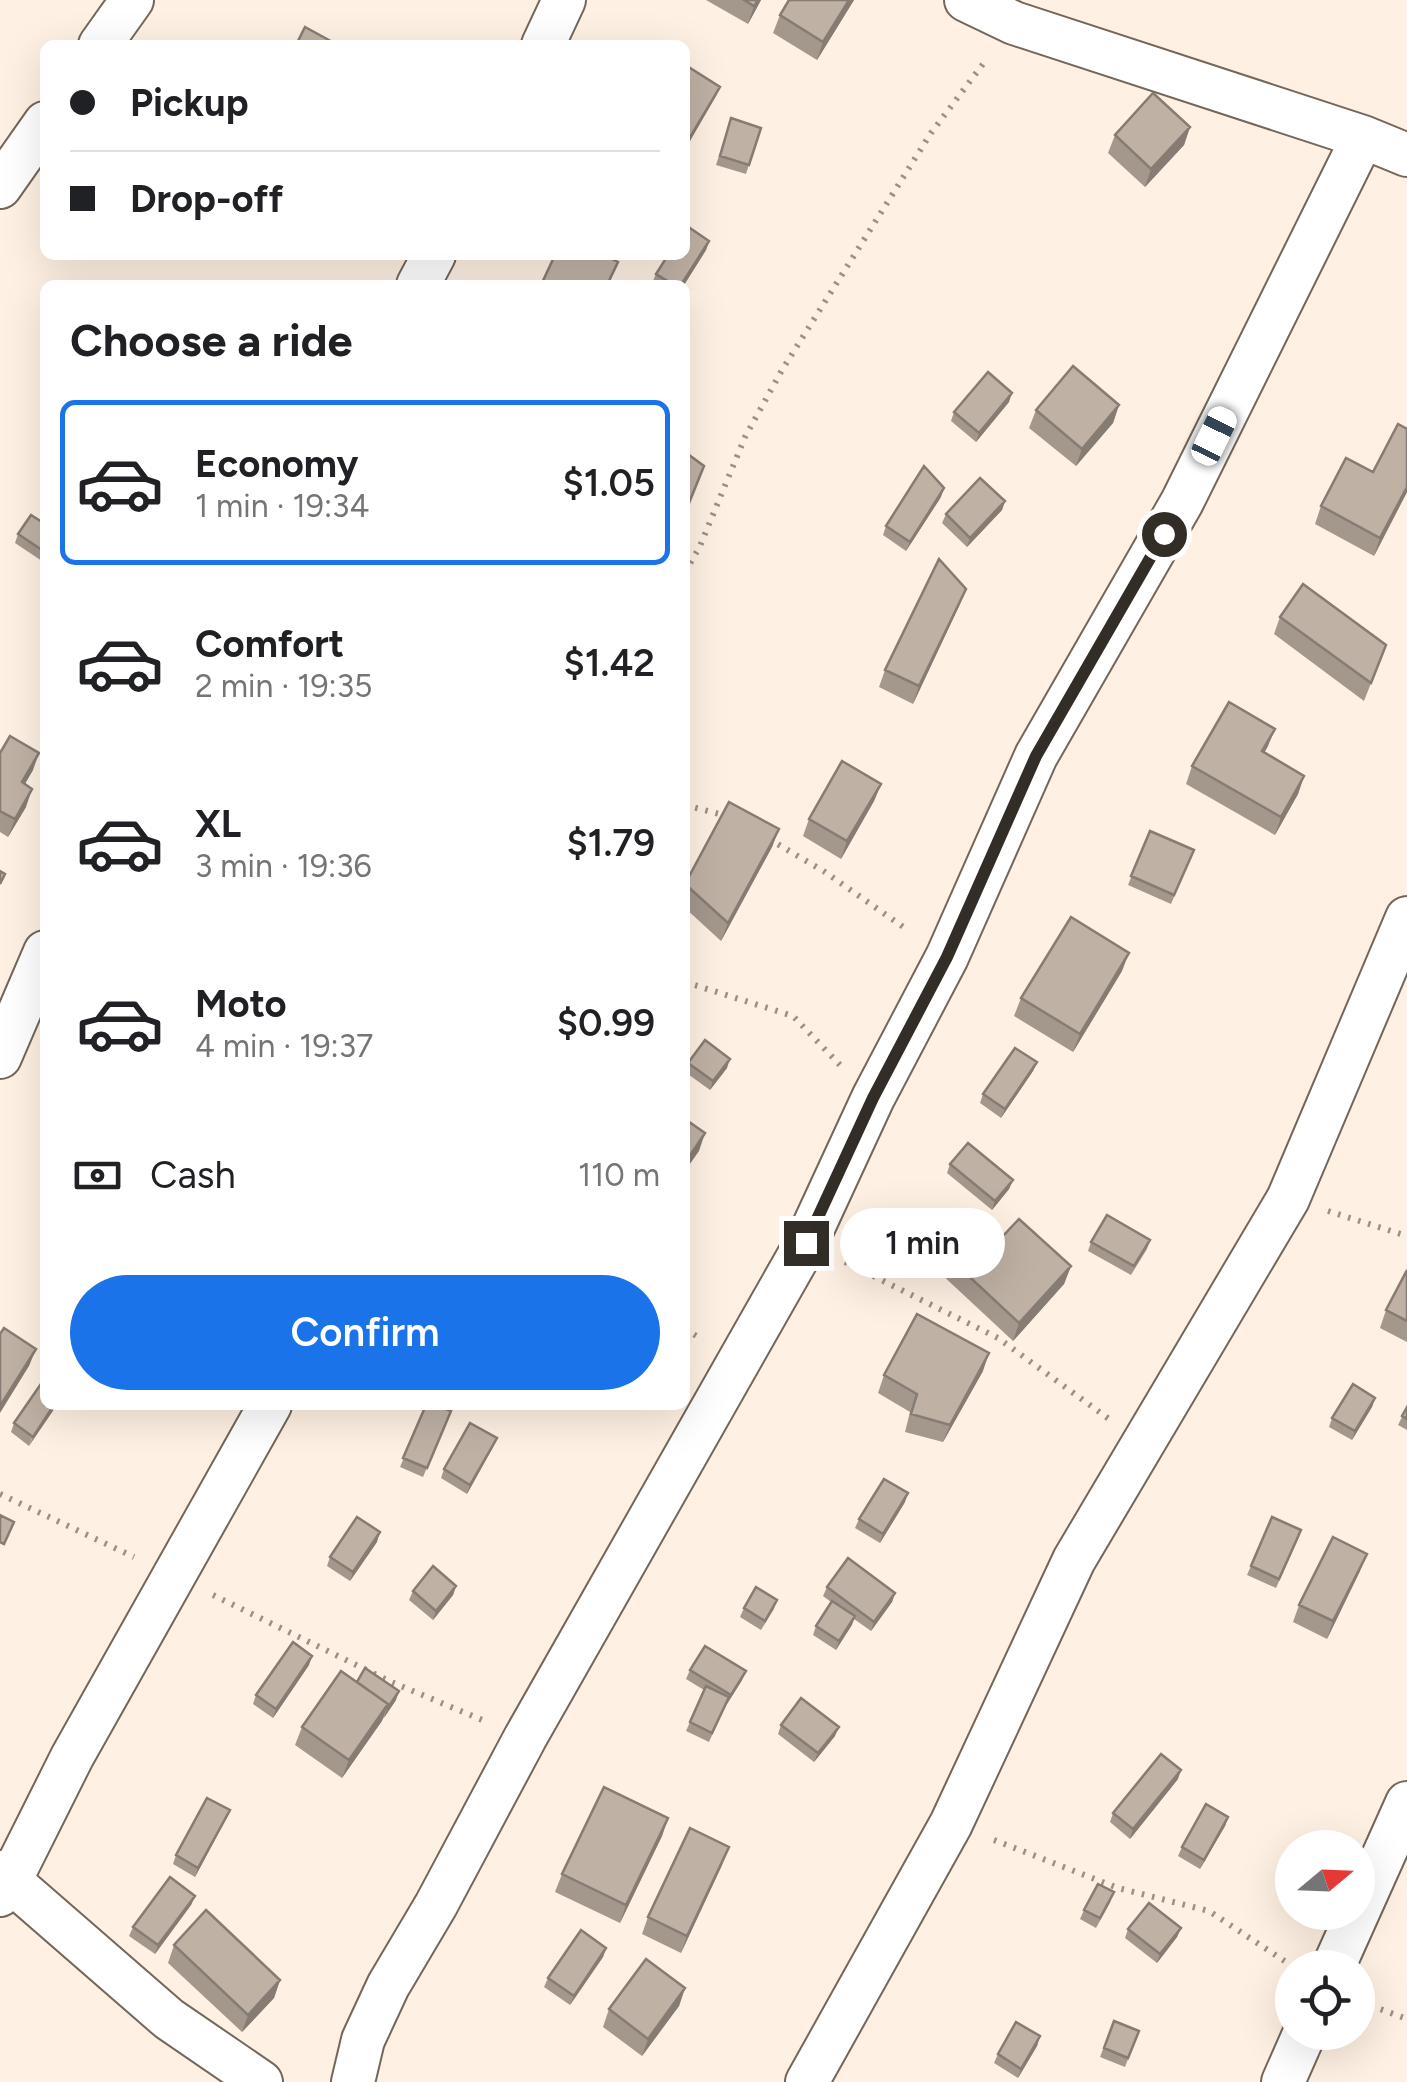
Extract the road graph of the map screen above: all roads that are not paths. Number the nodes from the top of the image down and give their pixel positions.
1 (132, 0) edge
2 (564, 0) edge
3 (966, 0) edge
4 (1027, 12) edge
5 (104, 40) edge
6 (545, 40) edge
7 (40, 130) edge
8 (1363, 137) junction
9 (1407, 155) edge
10 (0, 187) edge
11 (1407, 918) edge
12 (40, 964) edge
13 (0, 1057) edge
14 (267, 1410) edge
15 (1407, 1803) edge
16 (3, 1883) edge
17 (1341, 1950) edge
18 (1297, 2050) edge
19 (261, 2082) edge
20 (353, 2082) edge
21 (808, 2082) edge
22 (1283, 2082) edge

1 - 5 street
2 - 6 street
3 - 4 street
4 - 8 street
7 - 10 street
8 - 9 street
8 - 20 street
11 - 21 street
12 - 13 street
14 - 16 street
15 - 17 street
16 - 19 street
18 - 22 street

